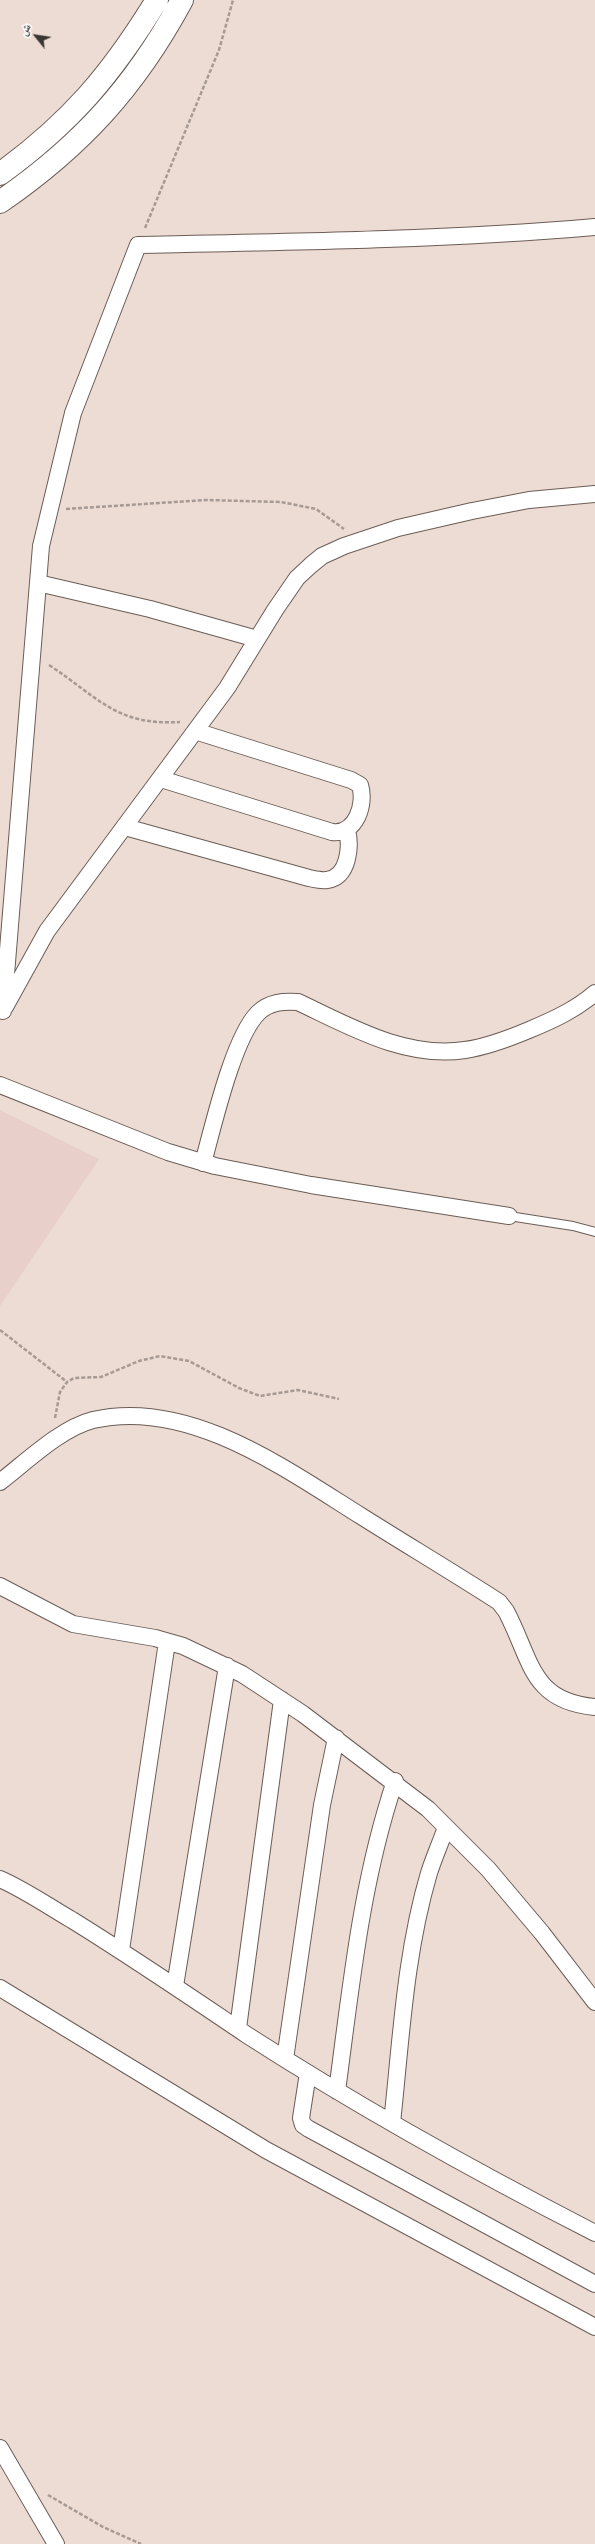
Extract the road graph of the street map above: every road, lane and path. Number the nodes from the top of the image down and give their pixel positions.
1 (157, 0) edge
2 (182, 0) edge
3 (233, 0) edge
4 (0, 174) edge
5 (0, 202) edge
6 (595, 226) edge
7 (138, 245) junction
8 (595, 494) edge
9 (50, 510) junction
10 (360, 541) junction
11 (38, 583) junction
12 (257, 639) junction
13 (33, 654) junction
14 (199, 725) junction
15 (161, 779) junction
16 (125, 827) junction
17 (347, 830) junction
18 (595, 993) edge
19 (1, 1014) edge
20 (0, 1085) edge
21 (203, 1162) junction
22 (509, 1216) joint
23 (595, 1232) edge
24 (0, 1330) edge
25 (67, 1382) junction
26 (339, 1399) dead end
27 (49, 1444) junction
28 (0, 1482) edge
29 (0, 1586) edge
30 (168, 1642) junction
31 (226, 1666) junction
32 (282, 1700) junction
33 (595, 1707) edge
34 (336, 1738) junction
35 (395, 1782) junction
36 (446, 1827) junction
37 (0, 1878) edge
38 (121, 1950) junction
39 (175, 1986) junction
40 (0, 1988) edge
41 (595, 2002) edge
42 (238, 2028) junction
43 (285, 2059) junction
44 (308, 2073) junction
45 (337, 2091) junction
46 (392, 2123) junction
47 (595, 2233) edge
48 (595, 2284) edge
49 (595, 2327) edge
50 (0, 2448) edge
51 (27, 2492) junction
52 (56, 2544) edge
53 (141, 2544) edge

1 - 4 highway
2 - 5 highway
3 - 7 path
6 - 7 street
7 - 9 street
8 - 10 street
9 - 10 path
9 - 11 street
10 - 12 street
11 - 12 street
11 - 13 street
12 - 14 street
13 - 14 path
13 - 19 street
14 - 15 street
14 - 17 street
15 - 16 street
15 - 17 street
16 - 17 street
16 - 19 street
18 - 21 street
20 - 21 street
21 - 22 street
22 - 23 lane
24 - 25 path
25 - 26 path
25 - 27 path
27 - 28 street
27 - 33 street
29 - 30 street
30 - 31 street
30 - 38 street
31 - 32 street
31 - 39 street
32 - 34 street
32 - 42 street
34 - 35 street
34 - 43 street
35 - 36 street
35 - 45 street
36 - 41 street
36 - 46 street
37 - 38 street
38 - 39 street
39 - 42 street
40 - 49 street
42 - 43 street
43 - 44 street
44 - 45 street
44 - 48 street
45 - 46 street
46 - 47 street
50 - 51 street
51 - 52 street
51 - 53 path

